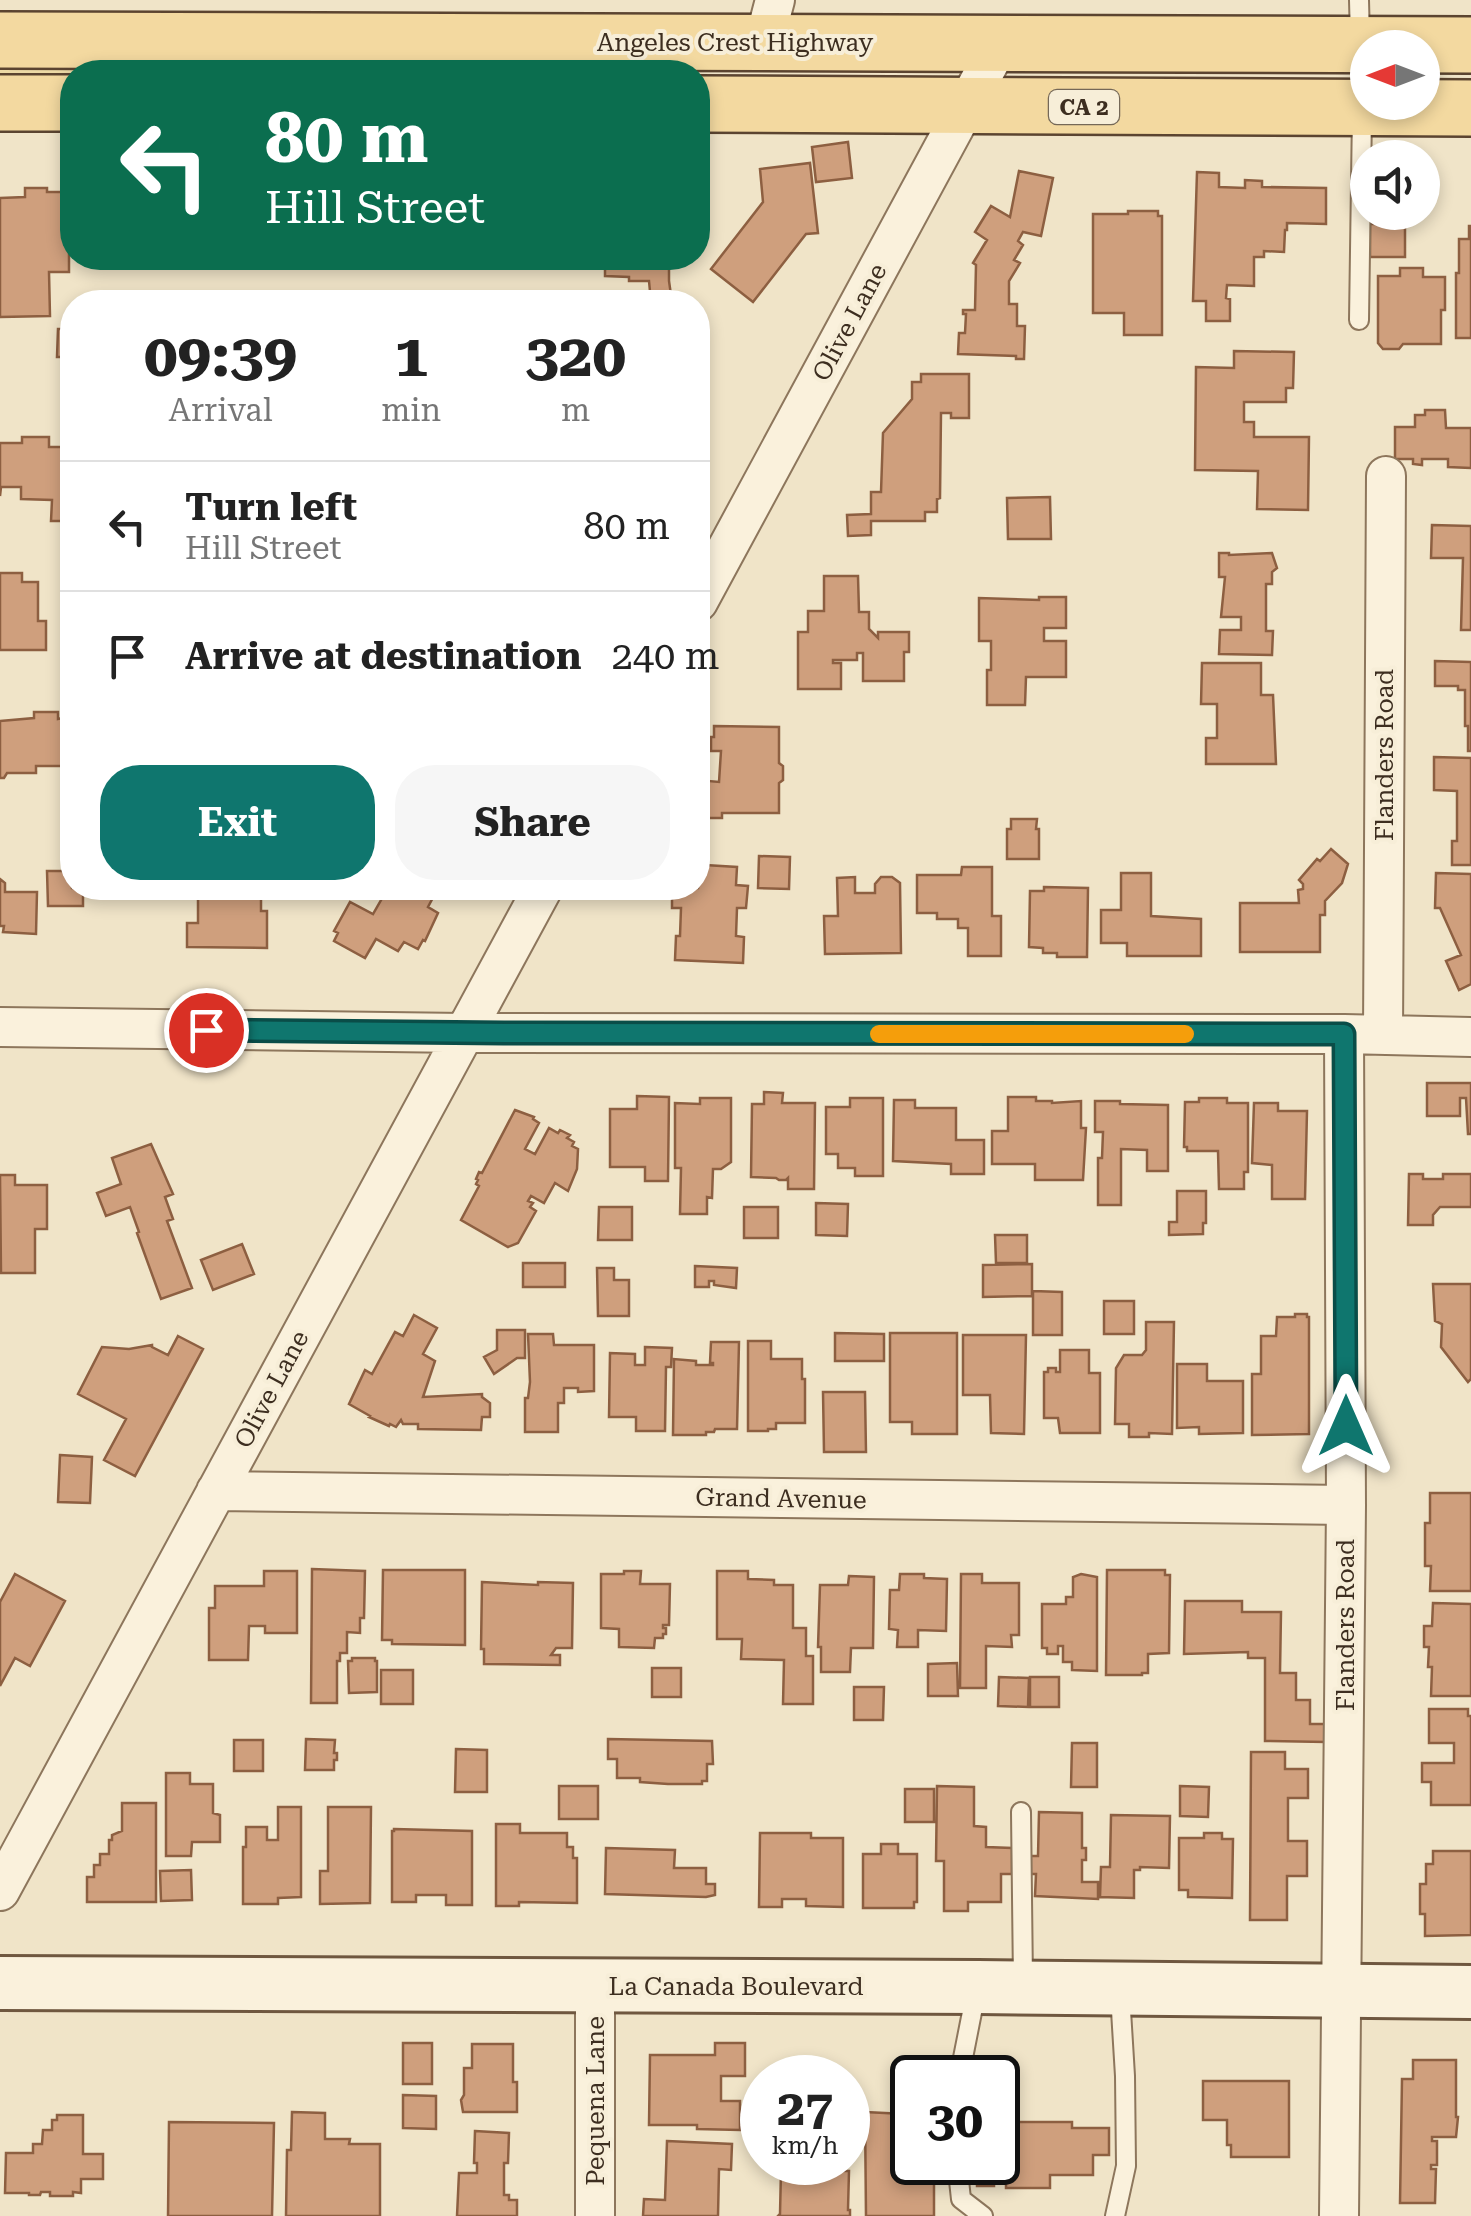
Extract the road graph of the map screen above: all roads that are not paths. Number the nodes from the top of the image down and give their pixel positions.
1 (770, 21) edge
2 (1360, 22) edge
3 (0, 40) edge
4 (1000, 43) junction
5 (1471, 44) edge
6 (0, 103) edge
7 (60, 103) edge
8 (710, 104) edge
9 (966, 104) junction
10 (1350, 107) edge
11 (1440, 108) edge
12 (1471, 108) edge
13 (1362, 120) edge
14 (1359, 320) dead end
15 (1386, 476) dead end
16 (710, 580) edge
17 (536, 900) edge
18 (0, 1027) edge
19 (464, 1033) junction
20 (1344, 1034) junction
21 (1382, 1035) junction
22 (1471, 1036) edge
23 (216, 1491) junction
24 (1346, 1505) junction
25 (1021, 1812) dead end
26 (0, 1891) edge
27 (0, 1983) edge
28 (595, 1985) junction
29 (1000, 1987) junction
30 (1119, 1988) junction
31 (1342, 1991) junction
32 (1471, 1992) edge
33 (969, 2055) edge
34 (959, 2185) edge
35 (595, 2216) edge
36 (984, 2216) edge
37 (1115, 2216) edge
38 (1339, 2216) edge

1 - 3 main road, Angeles Crest Highway
1 - 4 main road, Angeles Crest Highway
2 - 4 main road, Angeles Crest Highway
2 - 5 main road, Angeles Crest Highway
4 - 9 street, Olive Lane
6 - 7 main road
8 - 9 main road, CA 2
9 - 10 main road, CA 2
9 - 16 street, Olive Lane
11 - 12 main road, CA 2
13 - 14 lane
15 - 21 street, Flanders Road
17 - 19 street, Olive Lane
18 - 19 street
19 - 20 street
19 - 23 street, Olive Lane
20 - 21 street
20 - 24 street, Flanders Road
21 - 22 street
23 - 24 street, Grand Avenue
23 - 26 street, Olive Lane
24 - 31 street, Flanders Road
25 - 29 lane
27 - 28 street, La Canada Boulevard
28 - 29 street, La Canada Boulevard
28 - 35 street, Pequena Lane
29 - 30 street, La Canada Boulevard
29 - 33 lane
30 - 31 street, La Canada Boulevard
30 - 37 lane
31 - 32 street, La Canada Boulevard
31 - 38 street, Flanders Road
34 - 36 lane

